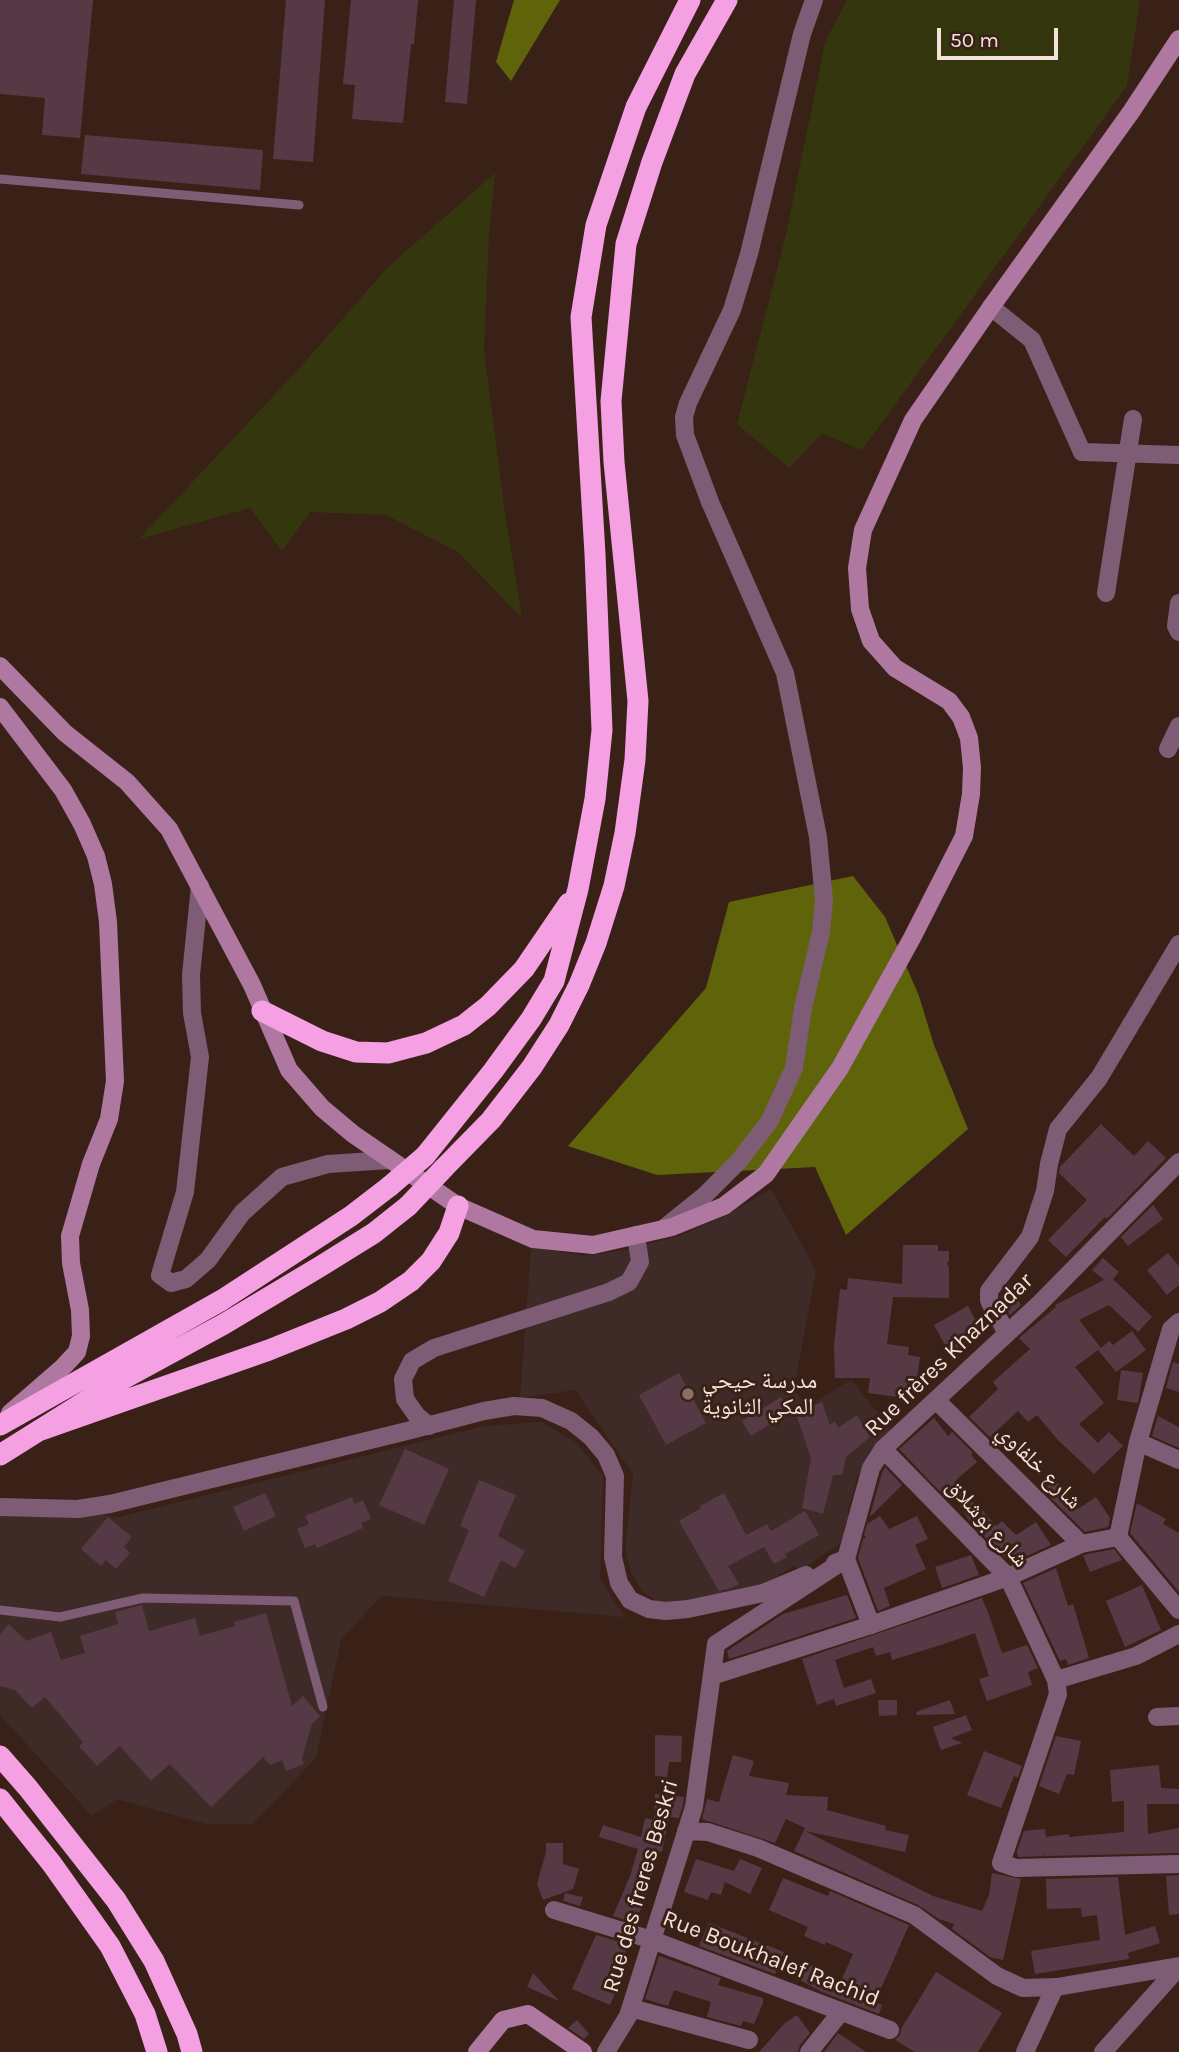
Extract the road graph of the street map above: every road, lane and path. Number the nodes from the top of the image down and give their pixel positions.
1 (690, 0) edge
2 (727, 0) edge
3 (814, 0) edge
4 (1179, 39) edge
5 (0, 179) edge
6 (299, 205) dead end
7 (991, 307) junction
8 (1133, 419) dead end
9 (1128, 453) junction
10 (1179, 456) edge
11 (1106, 593) dead end
12 (1179, 603) edge
13 (1179, 632) edge
14 (0, 666) edge
15 (21, 688) junction
16 (0, 706) edge
17 (1179, 726) edge
18 (1168, 749) dead end
19 (200, 886) junction
20 (578, 889) junction
21 (1179, 944) edge
22 (262, 1010) junction
23 (388, 1160) junction
24 (1179, 1162) edge
25 (458, 1206) junction
26 (663, 1229) junction
27 (636, 1235) junction
28 (1176, 1328) edge
29 (1007, 1333) junction
30 (936, 1400) junction
31 (0, 1424) edge
32 (429, 1426) junction
33 (38, 1431) junction
34 (1138, 1442) junction
35 (883, 1449) junction
36 (0, 1455) edge
37 (1179, 1460) edge
38 (0, 1507) edge
39 (1118, 1536) junction
40 (1081, 1544) junction
41 (846, 1559) junction
42 (1008, 1577) junction
43 (0, 1610) edge
44 (1179, 1610) edge
45 (871, 1625) junction
46 (1179, 1634) edge
47 (712, 1676) junction
48 (1056, 1680) junction
49 (323, 1707) dead end
50 (1179, 1716) edge
51 (1157, 1717) dead end
52 (0, 1756) edge
53 (0, 1799) edge
54 (686, 1831) junction
55 (1179, 1864) edge
56 (554, 1910) dead end
57 (652, 1940) junction
58 (1179, 1967) edge
59 (1055, 1987) junction
60 (631, 2008) junction
61 (841, 2012) junction
62 (890, 2030) dead end
63 (749, 2040) dead end
64 (157, 2052) edge
65 (192, 2052) edge
66 (477, 2052) edge
67 (583, 2052) edge
68 (606, 2052) edge
69 (809, 2052) edge
70 (1025, 2052) edge
71 (1103, 2052) edge

1 - 20 highway
2 - 33 highway, bridge
3 - 26 street
4 - 7 main road
5 - 6 lane
7 - 9 street
7 - 26 main road
8 - 9 street
9 - 10 street
9 - 11 street
12 - 13 street
14 - 15 main road
15 - 16 main road
15 - 19 main road
16 - 31 main road
17 - 18 street
19 - 22 main road
19 - 23 street
20 - 22 highway
20 - 31 highway, bridge
21 - 29 street
22 - 23 main road
23 - 25 main road
24 - 29 street, Rue frères Khaznadar
25 - 27 main road
25 - 33 highway
26 - 27 main road
27 - 32 street
28 - 34 street
29 - 30 street, Rue frères Khaznadar
30 - 35 street, Rue frères Khaznadar
30 - 40 street, شارع خلفاوي
32 - 38 street
32 - 41 street
33 - 36 highway
34 - 37 street
34 - 39 street
35 - 41 street, Rue frères Khaznadar
35 - 42 street, شارع بوشلاق
39 - 40 street, شارع خلفاوي
39 - 44 street
40 - 42 street
41 - 45 street
41 - 47 street, Rue des freres Beskri
42 - 45 street
42 - 48 street, شارع بوشلاق
43 - 49 lane
45 - 47 street
46 - 48 street
47 - 54 street, Rue des freres Beskri
48 - 55 street
50 - 51 street
52 - 65 highway
53 - 64 highway
54 - 57 street, Rue des freres Beskri
54 - 59 street
56 - 57 street, Rue Boukhalef Rachid
57 - 60 street, Rue des freres Beskri
57 - 61 street, Rue Boukhalef Rachid
58 - 59 street
58 - 71 street
59 - 70 street
60 - 63 street
60 - 68 street, Rue des freres Beskri
61 - 62 street, Rue Boukhalef Rachid
61 - 69 street
66 - 67 main road

